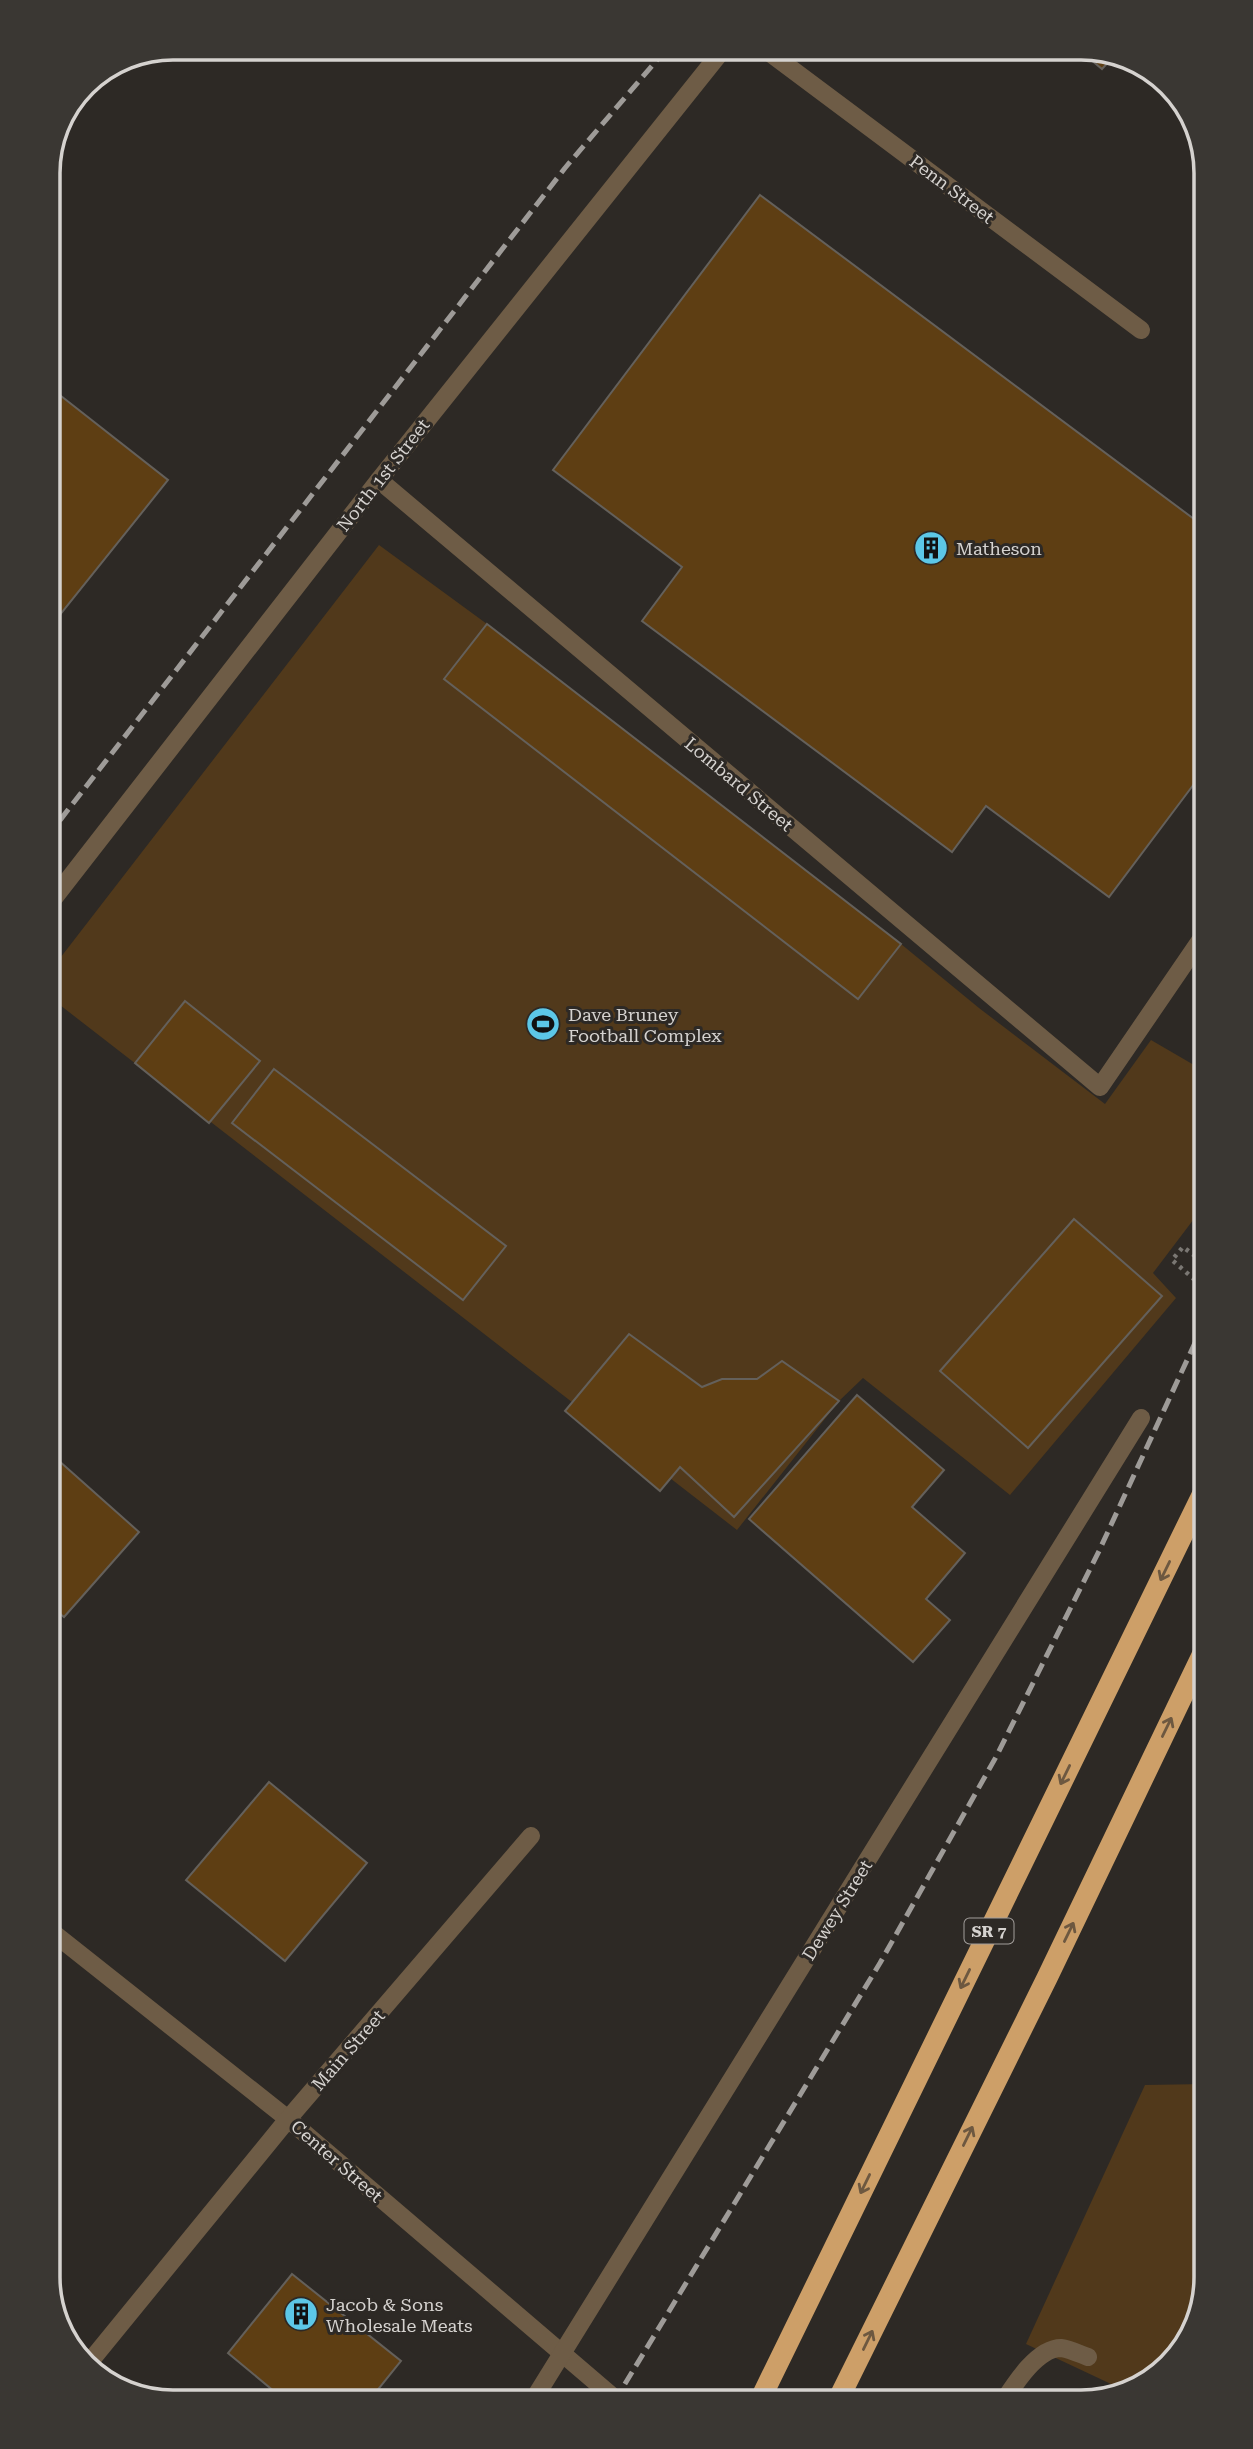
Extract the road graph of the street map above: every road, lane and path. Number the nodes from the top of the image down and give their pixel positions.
1 (715, 60) edge
2 (779, 60) edge
3 (1141, 330) dead end
4 (379, 480) junction
5 (60, 891) edge
6 (1194, 950) edge
7 (1194, 1255) edge
8 (1194, 1279) edge
9 (1141, 1418) dead end
10 (1194, 1512) edge
11 (1194, 1672) edge
12 (531, 1836) dead end
13 (60, 1938) edge
14 (288, 2119) junction
15 (562, 2354) junction
16 (94, 2357) edge
17 (1088, 2357) dead end
18 (540, 2389) edge
19 (605, 2389) edge
20 (765, 2390) edge
21 (844, 2390) edge
22 (1012, 2390) edge

1 - 4 street, North 1st Street
2 - 3 street, Penn Street
4 - 5 street, North 1st Street
4 - 6 street, Lombard Street
7 - 8 path
9 - 15 street, Dewey Street
10 -> 20 highway, SR 7
21 -> 11 highway
12 - 14 street, Main Street
13 - 14 street, Center Street
14 - 15 street, Center Street
14 - 16 street, Main Street
15 - 18 street, Dewey Street
15 - 19 street, Center Street
17 - 22 street

